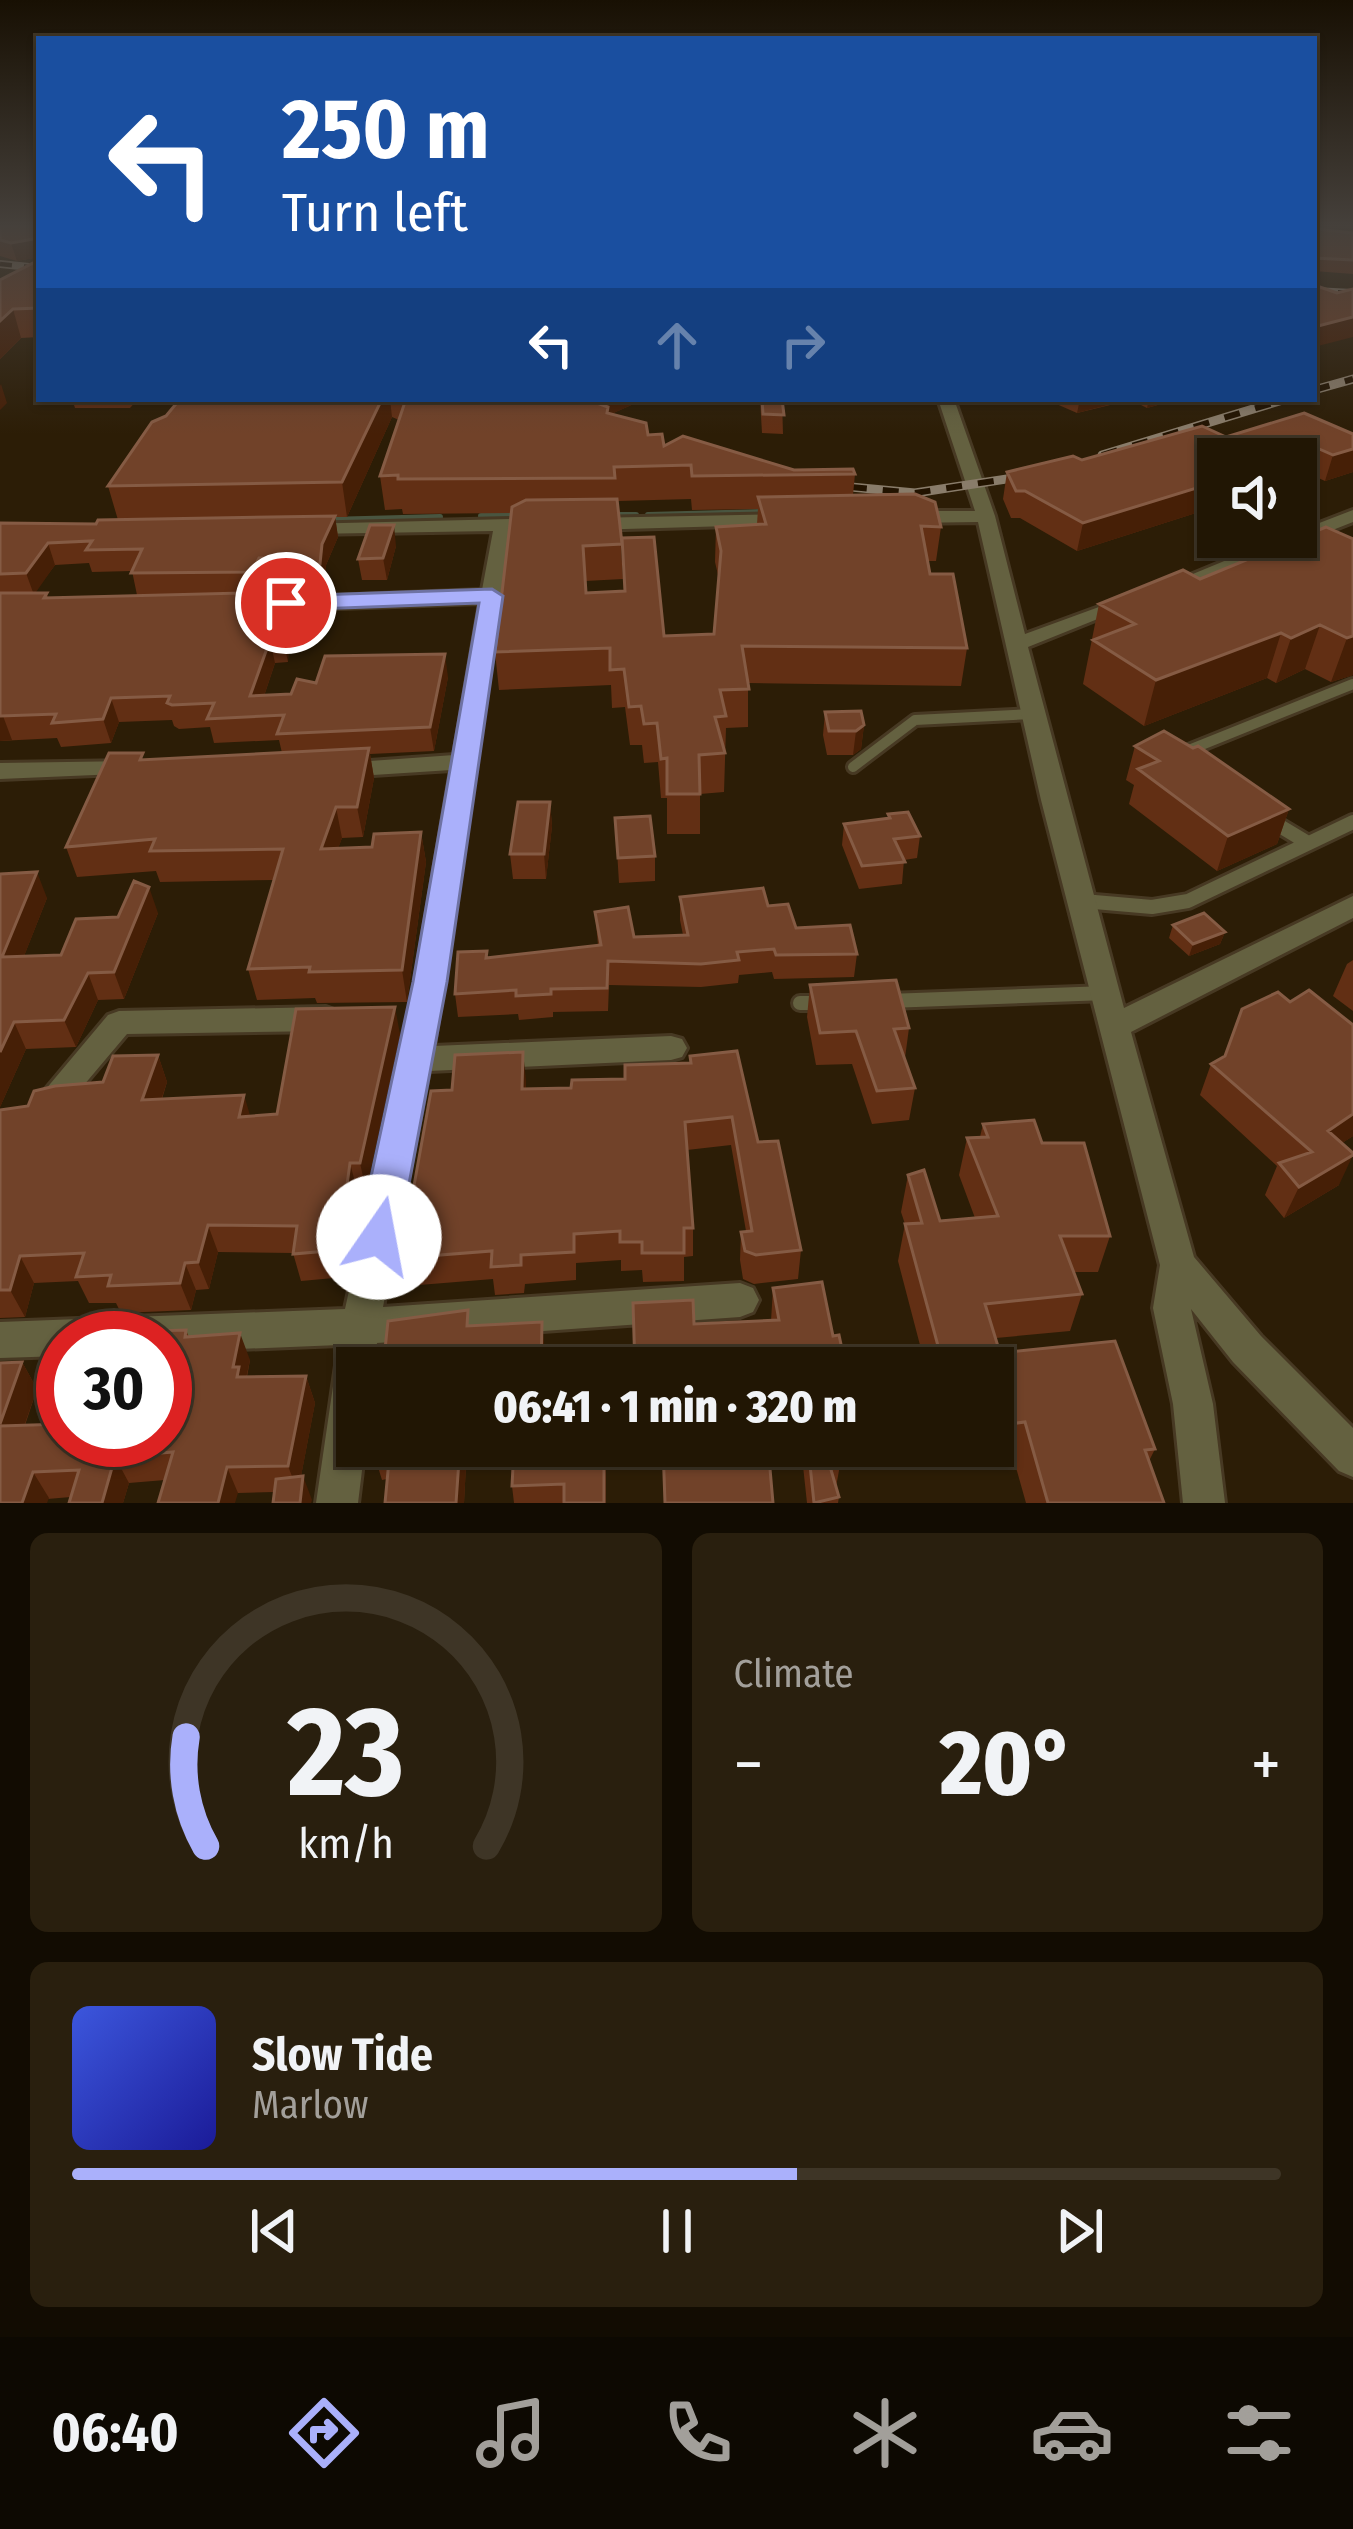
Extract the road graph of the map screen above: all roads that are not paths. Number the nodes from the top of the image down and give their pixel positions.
1 (947, 402) edge
2 (986, 516) junction
3 (1353, 516) edge
4 (897, 518) edge
5 (808, 519) edge
6 (503, 525) junction
7 (292, 528) edge
8 (492, 596) junction
9 (222, 605) edge
10 (1015, 645) junction
11 (1353, 684) edge
12 (1032, 714) junction
13 (465, 762) junction
14 (1184, 765) edge
15 (163, 767) edge
16 (853, 767) dead end
17 (323, 770) edge
18 (0, 771) edge
19 (1255, 810) edge
20 (1353, 822) edge
21 (1308, 844) junction
22 (1082, 901) junction
23 (1353, 906) edge
24 (1108, 993) junction
25 (871, 1001) edge
26 (847, 1002) edge
27 (800, 1003) dead end
28 (354, 1018) edge
29 (1118, 1025) junction
30 (671, 1048) dead end
31 (415, 1059) junction
32 (51, 1102) edge
33 (1178, 1265) junction
34 (740, 1300) dead end
35 (360, 1325) junction
36 (0, 1340) edge
37 (1353, 1457) edge
38 (337, 1503) edge
39 (1204, 1503) edge

1 - 2 street
2 - 4 street
2 - 10 street
3 - 10 street
5 - 6 street
6 - 7 street
6 - 8 street
8 - 9 street
8 - 13 street
10 - 12 street
11 - 14 lane
12 - 16 lane
12 - 22 street
13 - 17 street
13 - 31 street
15 - 18 street
19 - 21 lane
20 - 21 lane
21 - 22 lane
22 - 24 street
23 - 29 street
24 - 25 lane
24 - 29 street
26 - 27 lane
28 - 32 street
29 - 33 street
30 - 31 street
31 - 35 street
33 - 37 street
33 - 39 street
34 - 35 street
35 - 36 street
35 - 38 street

